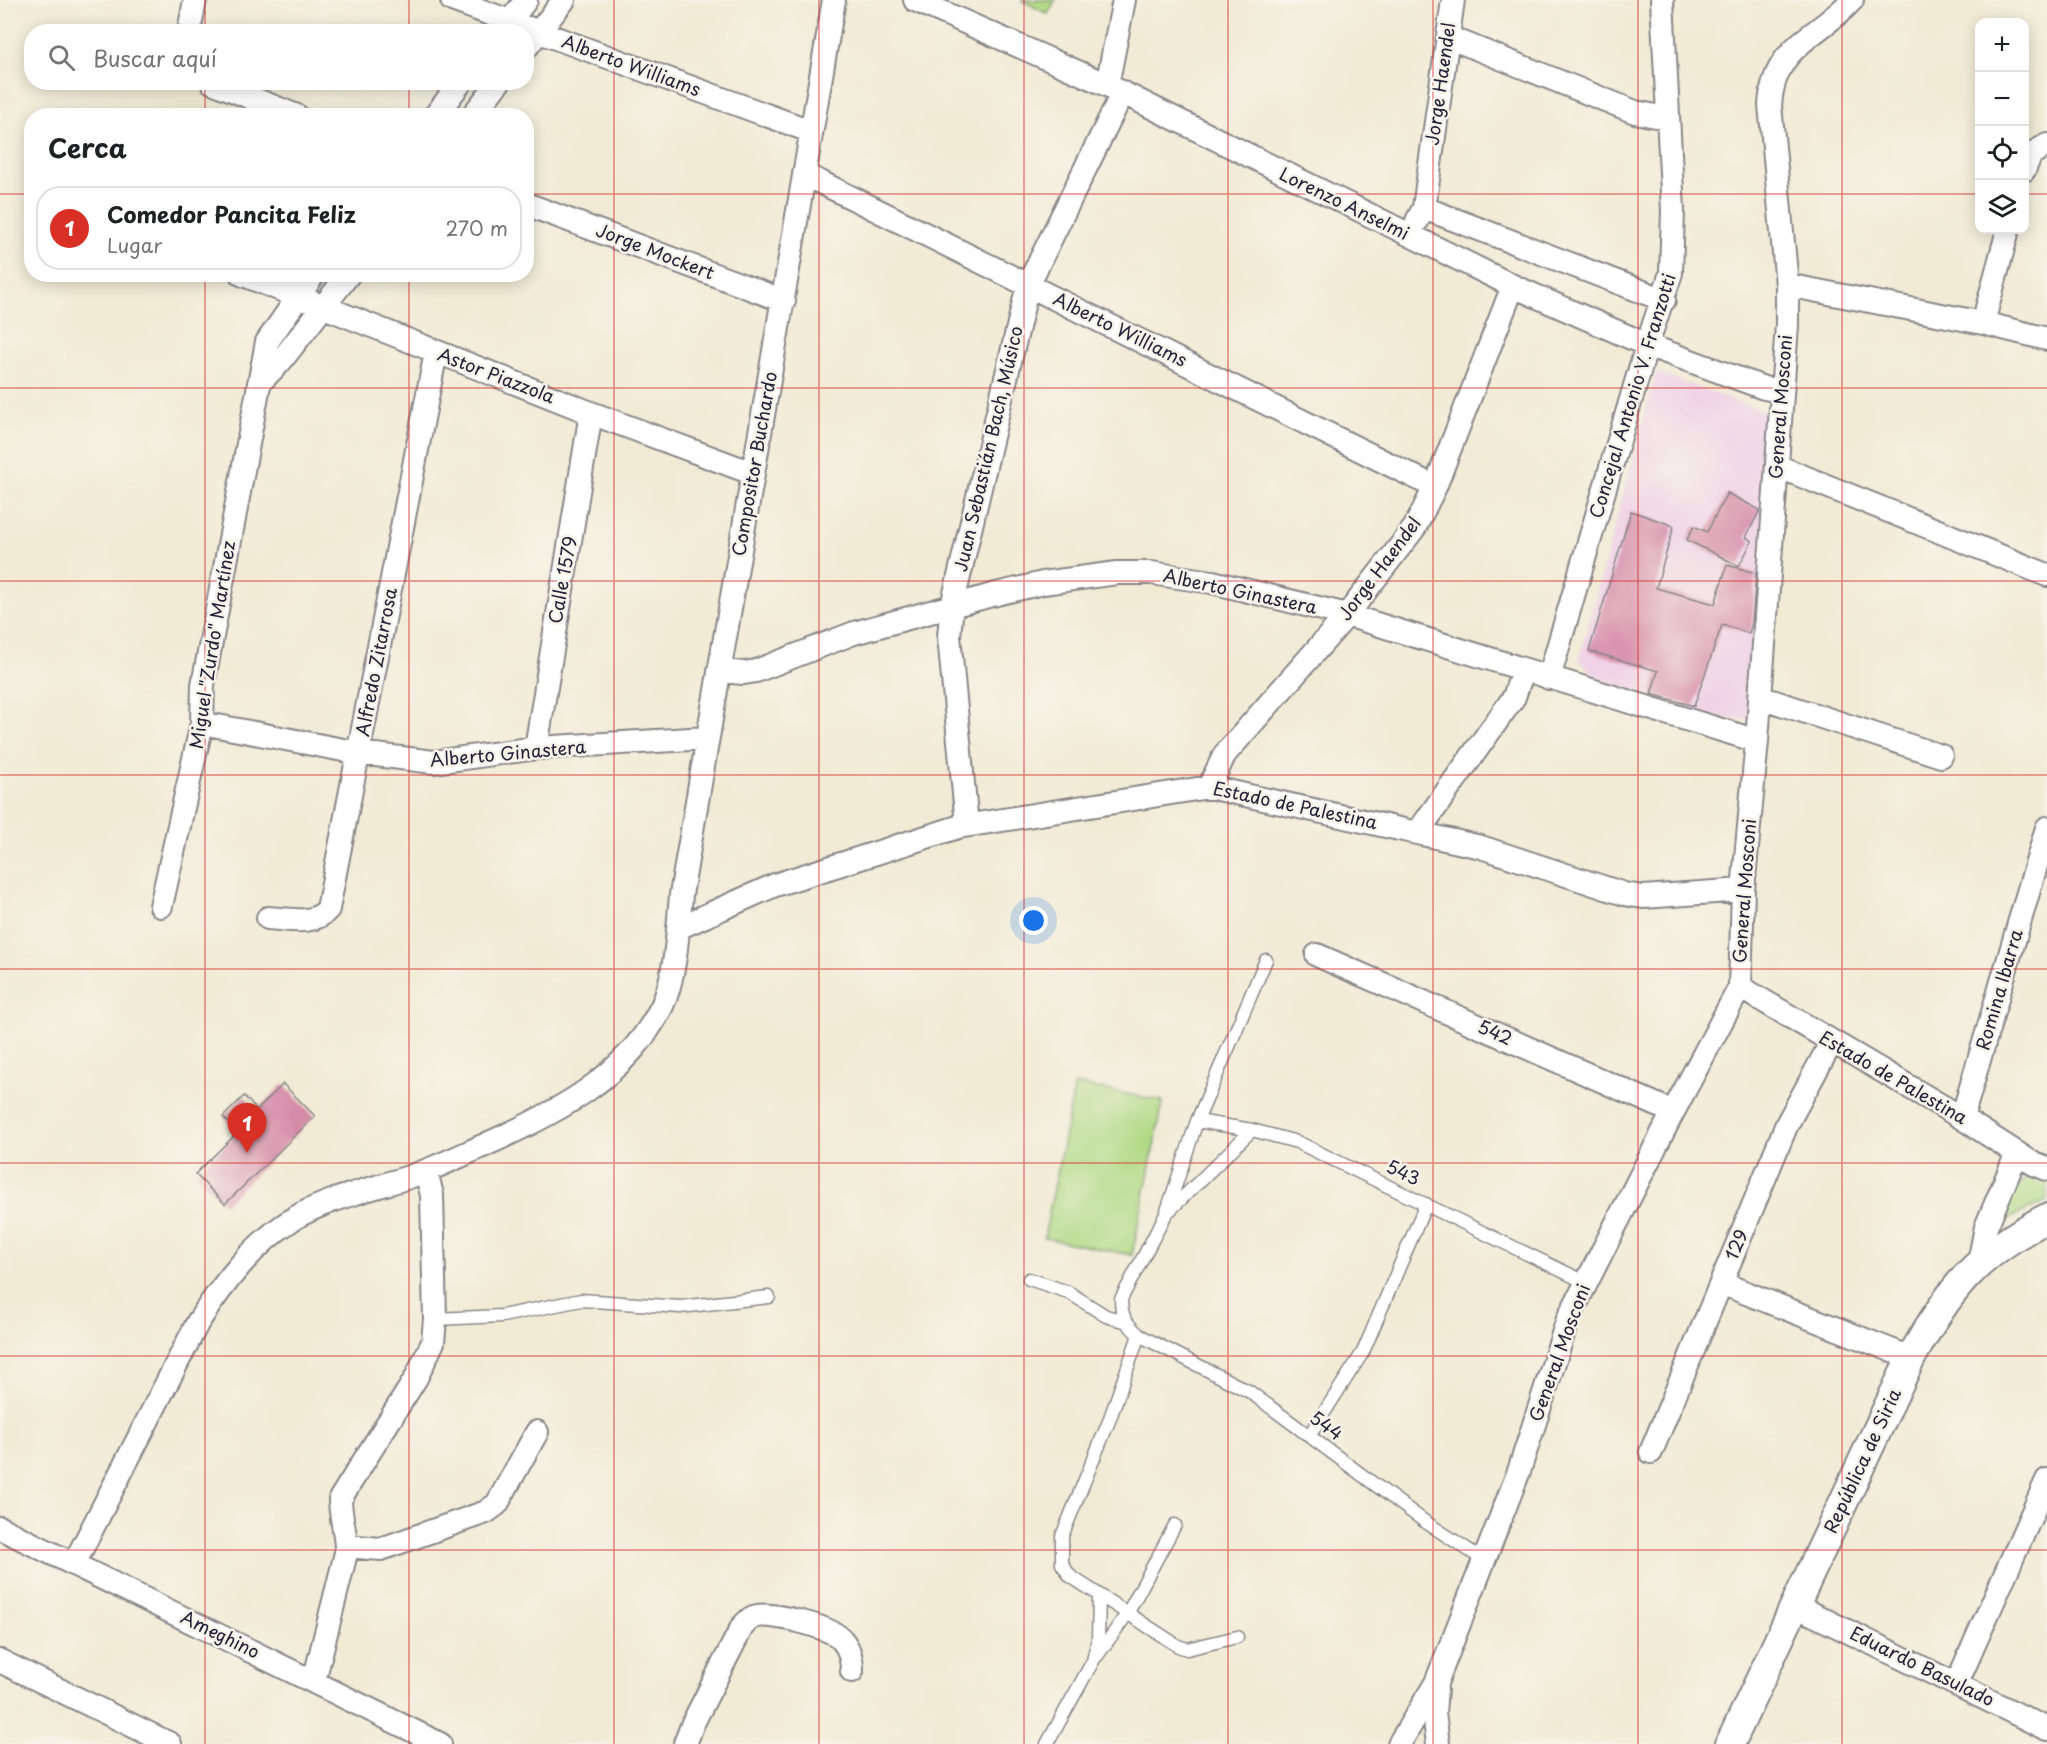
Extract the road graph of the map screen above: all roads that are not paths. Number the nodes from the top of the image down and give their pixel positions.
1 (195, 0) edge
2 (452, 0) edge
3 (526, 0) edge
4 (564, 0) edge
5 (834, 0) edge
6 (915, 0) edge
7 (1124, 0) edge
8 (1453, 0) edge
9 (1662, 0) edge
10 (1852, 0) edge
11 (190, 24) edge
12 (500, 24) edge
13 (508, 24) edge
14 (1448, 37) junction
15 (534, 40) edge
16 (534, 41) edge
17 (232, 90) edge
18 (455, 90) edge
19 (493, 90) edge
20 (1114, 90) junction
21 (277, 108) edge
22 (441, 108) edge
23 (478, 108) edge
24 (1666, 118) junction
25 (810, 131) junction
26 (2047, 145) edge
27 (2029, 159) edge
28 (804, 174) junction
29 (534, 207) edge
30 (1424, 208) junction
31 (2007, 234) edge
32 (1410, 236) junction
33 (261, 282) edge
34 (308, 282) edge
35 (343, 282) edge
36 (1028, 285) junction
37 (1787, 285) junction
38 (1513, 286) junction
39 (297, 297) junction
40 (1664, 300) junction
41 (784, 301) junction
42 (324, 307) junction
43 (1983, 323) junction
44 (2047, 339) edge
45 (1647, 345) junction
46 (436, 352) junction
47 (259, 383) junction
48 (1781, 391) junction
49 (591, 413) junction
50 (1777, 466) junction
51 (752, 473) junction
52 (1435, 487) junction
53 (2047, 575) edge
54 (952, 606) junction
55 (1347, 615) junction
56 (719, 671) junction
57 (1523, 671) junction
58 (1549, 678) junction
59 (1760, 697) junction
60 (202, 723) junction
61 (708, 738) junction
62 (1757, 741) junction
63 (536, 748) junction
64 (359, 753) junction
65 (1941, 756) dead end
66 (1209, 787) junction
67 (967, 825) junction
68 (2047, 828) edge
69 (1418, 832) junction
70 (1743, 890) junction
71 (161, 906) dead end
72 (268, 918) dead end
73 (678, 928) junction
74 (1317, 955) dead end
75 (1266, 960) dead end
76 (1740, 987) junction
77 (1832, 1043) junction
78 (1673, 1112) junction
79 (1962, 1118) junction
80 (1197, 1121) junction
81 (1252, 1130) junction
82 (2017, 1153) junction
83 (2047, 1168) edge
84 (426, 1171) junction
85 (1426, 1204) junction
86 (1166, 1214) junction
87 (2047, 1218) edge
88 (1979, 1263) junction
89 (1029, 1279) dead end
90 (1585, 1282) junction
91 (1721, 1283) junction
92 (769, 1297) dead end
93 (435, 1319) junction
94 (1124, 1321) junction
95 (1139, 1335) junction
96 (1911, 1358) junction
97 (537, 1432) dead end
98 (1309, 1436) junction
99 (1651, 1452) dead end
100 (2047, 1480) edge
101 (1175, 1525) dead end
102 (0, 1528) edge
103 (346, 1546) junction
104 (1484, 1560) junction
105 (74, 1564) junction
106 (1099, 1596) junction
107 (1796, 1606) junction
108 (1127, 1614) junction
109 (1237, 1637) dead end
110 (0, 1661) edge
111 (1093, 1661) junction
112 (852, 1671) dead end
113 (314, 1681) junction
114 (1436, 1683) junction
115 (1957, 1683) junction
116 (2047, 1729) edge
117 (426, 1741) edge
118 (170, 1744) edge
119 (685, 1744) edge
120 (1047, 1744) edge
121 (1399, 1744) edge
122 (1438, 1744) edge
123 (1730, 1744) edge

1 - 11 street
2 - 12 street, Alberto Williams
3 - 13 street
4 - 15 street
5 - 25 street, Compositor Buchardo
6 - 20 street, Lorenzo Anselmi
7 - 20 street, Juan Sebastián Bach, Músico
8 - 14 street, Jorge Haendel
9 - 24 street, Concejal Antonio V. Franzotti
10 - 37 street, General Mosconi
14 - 24 street
14 - 30 street, Jorge Haendel
16 - 25 street, Alberto Williams
17 - 21 street
18 - 22 street
19 - 23 street
20 - 32 street, Lorenzo Anselmi
20 - 36 street, Juan Sebastián Bach, Músico
24 - 40 street, Concejal Antonio V. Franzotti
25 - 28 street, Compositor Buchardo
26 - 27 street
28 - 36 street, Alberto Williams
28 - 41 street, Compositor Buchardo
29 - 41 street, Jorge Mockert
30 - 32 street, Jorge Haendel
30 - 40 street
31 - 43 street
32 - 38 street, Lorenzo Anselmi
33 - 39 street, Astor Piazzola
34 - 39 street, Miguel "Zurdo" Martínez
35 - 42 street
36 - 52 street, Alberto Williams
36 - 54 street, Juan Sebastián Bach, Músico
37 - 43 street
37 - 48 street, General Mosconi
38 - 45 street, Lorenzo Anselmi
38 - 52 street, Jorge Haendel
39 - 42 street, Astor Piazzola
39 - 47 street, Miguel "Zurdo" Martínez
40 - 45 street, Concejal Antonio V. Franzotti
41 - 51 street, Compositor Buchardo
42 - 46 street, Astor Piazzola
42 - 47 street
43 - 44 street
45 - 48 street, Lorenzo Anselmi
45 - 58 street, Concejal Antonio V. Franzotti
46 - 49 street, Astor Piazzola
46 - 64 street, Alfredo Zitarrosa
47 - 60 street, Miguel "Zurdo" Martínez
48 - 50 street, General Mosconi
49 - 51 street, Astor Piazzola
49 - 63 street, Calle 1579
50 - 53 street
50 - 59 street, General Mosconi
51 - 56 street, Compositor Buchardo
52 - 55 street, Jorge Haendel
54 - 55 street, Alberto Ginastera
54 - 56 street, Alberto Ginastera
54 - 67 street, Juan Sebastián Bach, Músico
55 - 57 street, Alberto Ginastera
55 - 66 street, Jorge Haendel
56 - 61 street, Compositor Buchardo
57 - 58 street, Alberto Ginastera
57 - 69 street
58 - 62 street, Alberto Ginastera
59 - 62 street, General Mosconi
59 - 65 street
60 - 64 street, Alberto Ginastera
60 - 71 street, Miguel "Zurdo" Martínez
61 - 63 street, Alberto Ginastera
61 - 73 street, Compositor Buchardo
62 - 70 street, General Mosconi
63 - 64 street, Alberto Ginastera
64 - 72 street, Alfredo Zitarrosa
66 - 67 street, Estado de Palestina
66 - 69 street, Estado de Palestina
67 - 73 street, Estado de Palestina
68 - 79 street, Romina Ibarra
69 - 70 street, Estado de Palestina
70 - 76 street, General Mosconi
73 - 84 street, Compositor Buchardo
74 - 78 street, 542
75 - 80 lane
76 - 77 street, Estado de Palestina
76 - 78 street, General Mosconi
77 - 79 street, Estado de Palestina
77 - 91 street, 129
78 - 90 street, General Mosconi
79 - 82 street, Estado de Palestina
80 - 81 lane, 543
80 - 86 lane
81 - 85 lane, 543
81 - 86 lane
82 - 83 street, Estado de Palestina
82 - 88 street
84 - 93 street
84 - 105 street, Compositor Buchardo
85 - 90 lane, 543
85 - 98 lane
86 - 94 lane
87 - 88 street, República de Siria
88 - 96 street, República de Siria
89 - 94 lane
90 - 104 street, General Mosconi
91 - 96 street
91 - 99 street, 129
92 - 93 lane
93 - 103 street
94 - 95 lane, 544
95 - 98 lane, 544
95 - 106 lane
96 - 107 street, República de Siria
97 - 103 street
98 - 104 lane, 544
100 - 115 street
101 - 108 lane
102 - 105 street, Ameghino
103 - 113 street
104 - 114 street, General Mosconi
105 - 113 street, Ameghino
106 - 108 lane
106 - 111 lane
107 - 115 street, Eduardo Basulado
107 - 123 street, República de Siria
108 - 109 lane
108 - 111 lane
110 - 118 street
111 - 120 lane
112 - 119 street
113 - 117 street, Ameghino
114 - 121 street, General Mosconi
114 - 122 street
115 - 116 street, Eduardo Basulado

